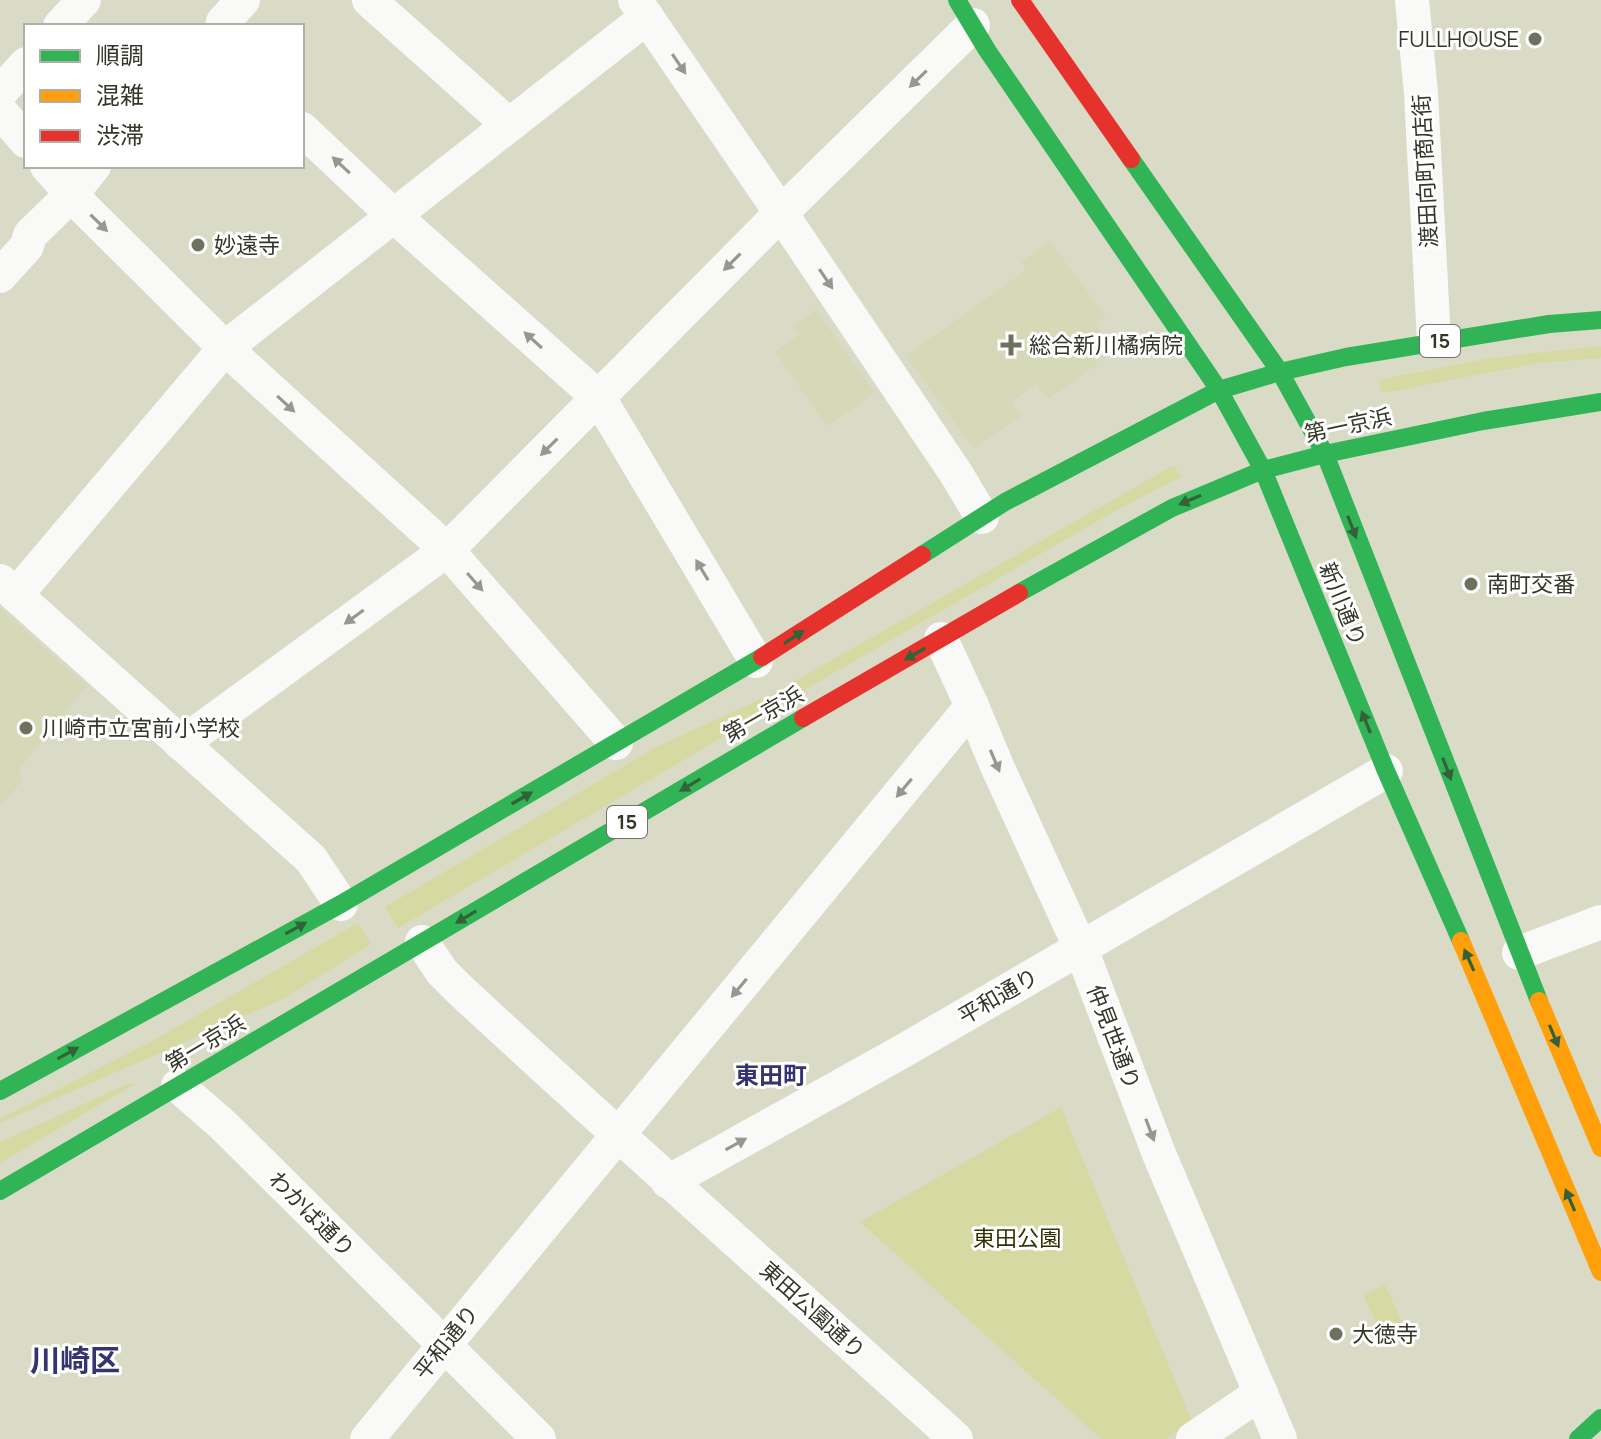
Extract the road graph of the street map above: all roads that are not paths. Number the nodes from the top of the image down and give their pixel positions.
1 (84, 0) edge
2 (243, 0) edge
3 (369, 0) edge
4 (1020, 0) edge
5 (1412, 0) edge
6 (641, 8) edge
7 (970, 8) edge
8 (62, 24) edge
9 (223, 24) edge
10 (24, 66) edge
11 (0, 93) edge
12 (0, 111) edge
13 (509, 125) junction
14 (304, 131) edge
15 (24, 139) edge
16 (49, 168) edge
17 (92, 168) edge
18 (71, 195) junction
19 (781, 213) junction
20 (393, 215) junction
21 (2, 271) edge
22 (1601, 320) edge
23 (1434, 341) junction
24 (225, 348) junction
25 (1280, 372) junction
26 (1219, 390) junction
27 (599, 398) junction
28 (1601, 402) edge
29 (1325, 454) junction
30 (1263, 470) junction
31 (982, 517) junction
32 (447, 550) junction
33 (8, 588) edge
34 (941, 639) junction
35 (756, 661) junction
36 (972, 706) junction
37 (616, 743) junction
38 (181, 744) junction
39 (1386, 771) junction
40 (341, 904) junction
41 (1601, 922) edge
42 (422, 942) junction
43 (1081, 949) junction
44 (1519, 953) junction
45 (178, 1086) junction
46 (0, 1091) edge
47 (616, 1135) junction
48 (1601, 1148) edge
49 (668, 1182) junction
50 (0, 1191) edge
51 (1601, 1272) edge
52 (444, 1345) junction
53 (1261, 1393) junction
54 (1601, 1418) edge
55 (367, 1439) edge
56 (539, 1439) edge
57 (956, 1439) edge
58 (1193, 1439) edge
59 (1280, 1439) edge
60 (1578, 1439) edge

1 - 8 street
2 - 9 street
3 - 13 street
4 - 25 main road, 新川通り
5 - 23 street, 渡田向町商店街
6 - 13 street
6 -> 19 street
7 -> 19 street
7 - 26 main road, 新川通り
10 - 11 street
12 - 15 street
13 - 20 street
20 -> 14 street
16 - 18 street
17 - 18 street
18 - 21 street
18 -> 24 street
19 -> 27 street
19 -> 31 street
20 - 24 street
27 -> 20 street
22 - 23 main road, 15
23 - 25 main road, 15
24 -> 32 street
24 - 33 street
25 - 26 main road, 15
25 - 29 main road, 新川通り
26 - 30 main road, 新川通り
26 - 31 main road, 15
27 -> 32 street
35 -> 27 street
28 - 29 main road, 第一京浜 / 15
29 - 30 main road, 第一京浜 / 15
29 -> 44 main road, 新川通り
30 -> 34 main road, 第一京浜 / 15
39 -> 30 main road, 新川通り
35 -> 31 main road, 15
32 -> 37 street
32 -> 38 street
33 - 38 street
34 - 36 street, 仲見世通り
34 -> 42 main road, 第一京浜 / 15
35 - 37 main road, 15
36 -> 43 street, 仲見世通り
36 -> 47 street, 平和通り
40 -> 37 main road, 15
38 - 40 street
39 - 43 street, 平和通り
51 -> 39 main road, 新川通り
46 -> 40 main road, 15
41 - 44 street
42 - 45 main road, 第一京浜 / 15
42 - 47 street
49 -> 43 street, 平和通り
43 -> 53 street, 仲見世通り
44 -> 48 main road, 新川通り
45 - 50 main road, 第一京浜 / 15
45 - 52 street, わかば通り
47 - 49 street
47 - 52 street, 平和通り
49 - 57 street, 東田公園通り
52 - 55 street, 平和通り
52 - 56 street, わかば通り
53 - 58 street
53 - 59 street, 仲見世通り
54 - 60 main road

